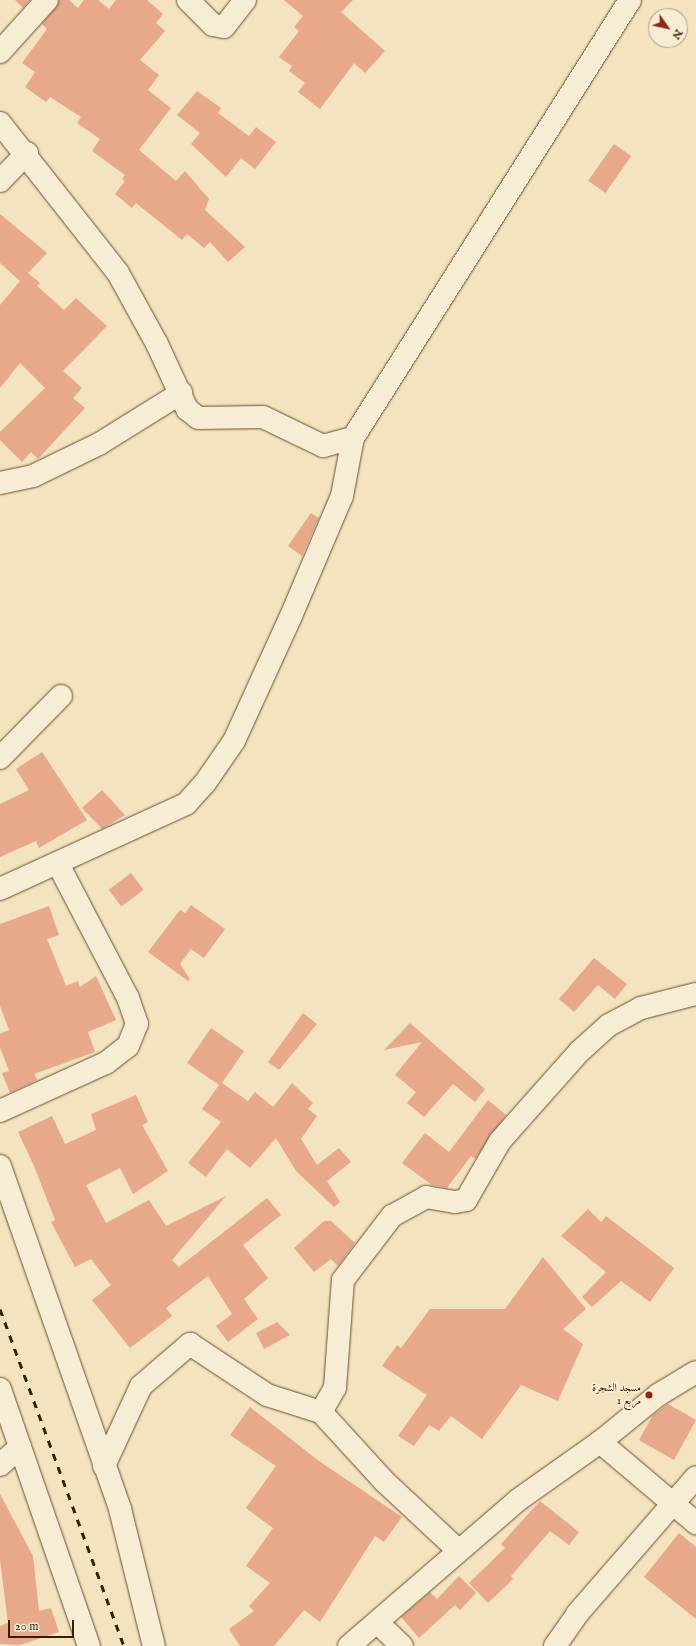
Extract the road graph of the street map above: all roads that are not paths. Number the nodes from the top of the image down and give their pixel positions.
1 (47, 0) edge
2 (188, 0) edge
3 (245, 0) edge
4 (630, 0) edge
5 (0, 52) edge
6 (0, 123) edge
7 (27, 153) junction
8 (0, 181) edge
9 (181, 393) junction
10 (353, 438) junction
11 (0, 483) edge
12 (61, 696) dead end
13 (0, 758) edge
14 (58, 864) junction
15 (0, 889) edge
16 (696, 994) edge
17 (0, 1111) edge
18 (0, 1166) edge
19 (696, 1372) edge
20 (0, 1390) edge
21 (321, 1412) junction
22 (600, 1442) junction
23 (20, 1447) junction
24 (0, 1465) edge
25 (104, 1466) junction
26 (696, 1477) edge
27 (674, 1505) junction
28 (696, 1523) edge
29 (458, 1550) junction
30 (378, 1623) junction
31 (89, 1646) edge
32 (154, 1646) edge
33 (349, 1646) edge
34 (402, 1646) edge
35 (555, 1646) edge

1 - 5 street
2 - 3 street
4 - 10 street
6 - 7 street
7 - 8 street
7 - 9 street
9 - 10 street
9 - 11 street
10 - 14 street
12 - 13 street
14 - 15 street
14 - 17 street
16 - 21 street
18 - 25 street
19 - 22 street
20 - 23 street
21 - 25 street
21 - 29 street
22 - 27 street
22 - 29 street
23 - 24 street
23 - 31 street
25 - 32 street
26 - 27 street
27 - 28 street
27 - 35 street
29 - 30 street
30 - 33 street
30 - 34 street

